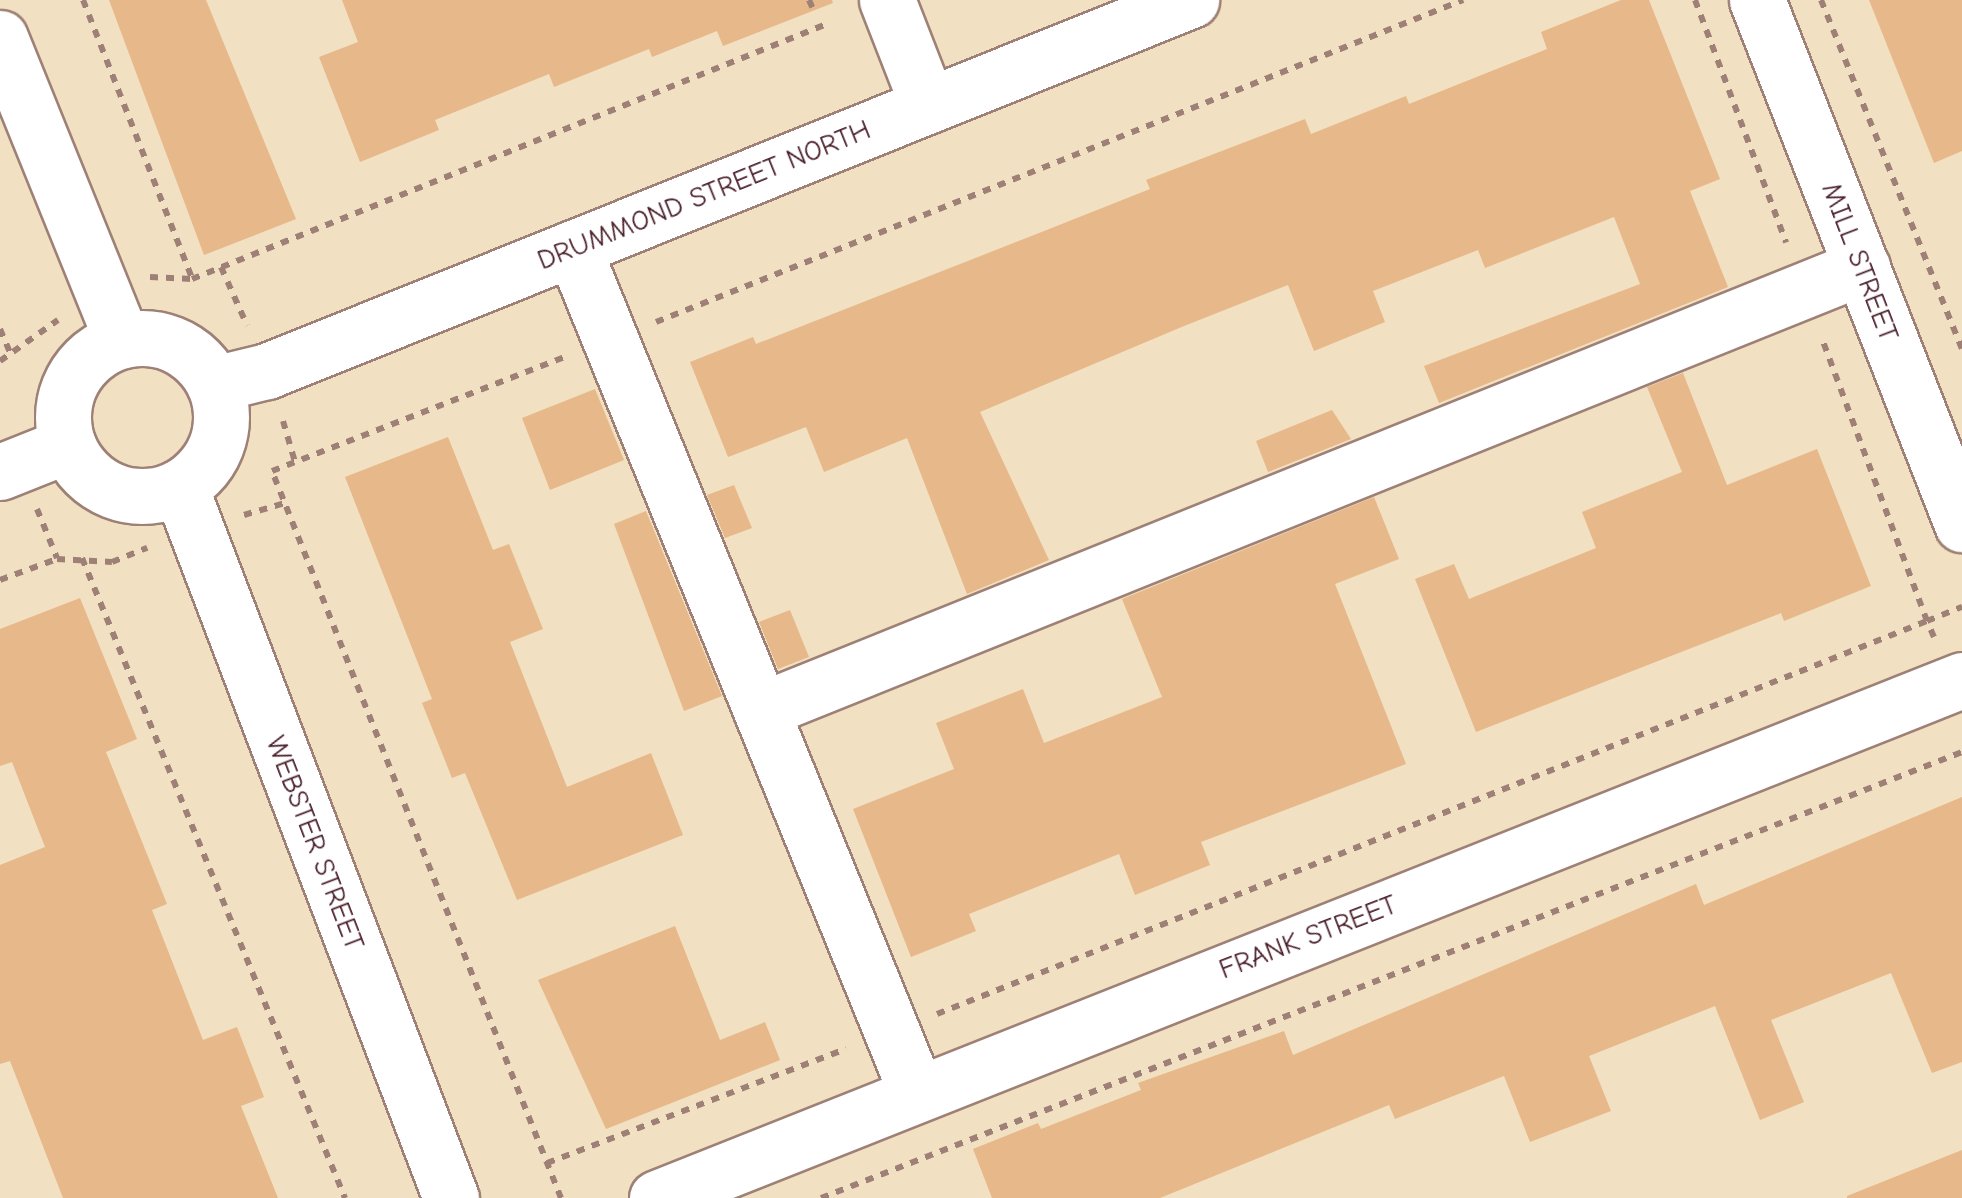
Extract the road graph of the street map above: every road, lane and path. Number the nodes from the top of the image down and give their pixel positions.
1 (83, 0) edge
2 (809, 0) edge
3 (886, 0) edge
4 (1191, 0) edge
5 (1463, 0) edge
6 (1756, 0) edge
7 (1821, 0) edge
8 (813, 9) dead end
9 (829, 23) dead end
10 (0, 38) edge
11 (928, 105) junction
12 (573, 248) junction
13 (1862, 267) junction
14 (0, 330) edge
15 (610, 339) junction
16 (122, 340) junction
17 (1962, 349) edge
18 (0, 361) edge
19 (214, 384) junction
20 (68, 446) junction
21 (0, 472) edge
22 (180, 487) junction
23 (1962, 524) edge
24 (82, 558) junction
25 (112, 562) dead end
26 (0, 580) edge
27 (1927, 621) dead end
28 (1962, 680) edge
29 (761, 710) junction
30 (1962, 752) edge
31 (892, 1032) junction
32 (916, 1091) junction
33 (547, 1162) junction
34 (345, 1198) edge
35 (451, 1198) edge
36 (561, 1198) edge
37 (657, 1198) edge
38 (820, 1198) edge

1 - 9 path
2 - 8 path
3 - 11 street
4 - 11 street, DRUMMOND STREET NORTH
5 - 15 path
6 - 13 street, MILL STREET
7 - 17 path
10 - 16 street
11 - 12 street, DRUMMOND STREET NORTH
12 - 15 street
12 - 19 street, DRUMMOND STREET NORTH
13 - 23 street, MILL STREET
13 - 29 street
14 - 18 path
15 - 29 street
15 - 33 path
16 - 19 street
16 - 20 street
19 - 22 street
20 - 21 street
20 - 22 street
22 - 35 street, WEBSTER STREET
24 - 25 path
24 - 26 path
24 - 34 path
27 - 31 path
28 - 32 street, FRANK STREET
29 - 31 street
30 - 38 path
31 - 32 street
31 - 33 path
32 - 37 street, FRANK STREET
33 - 36 path

